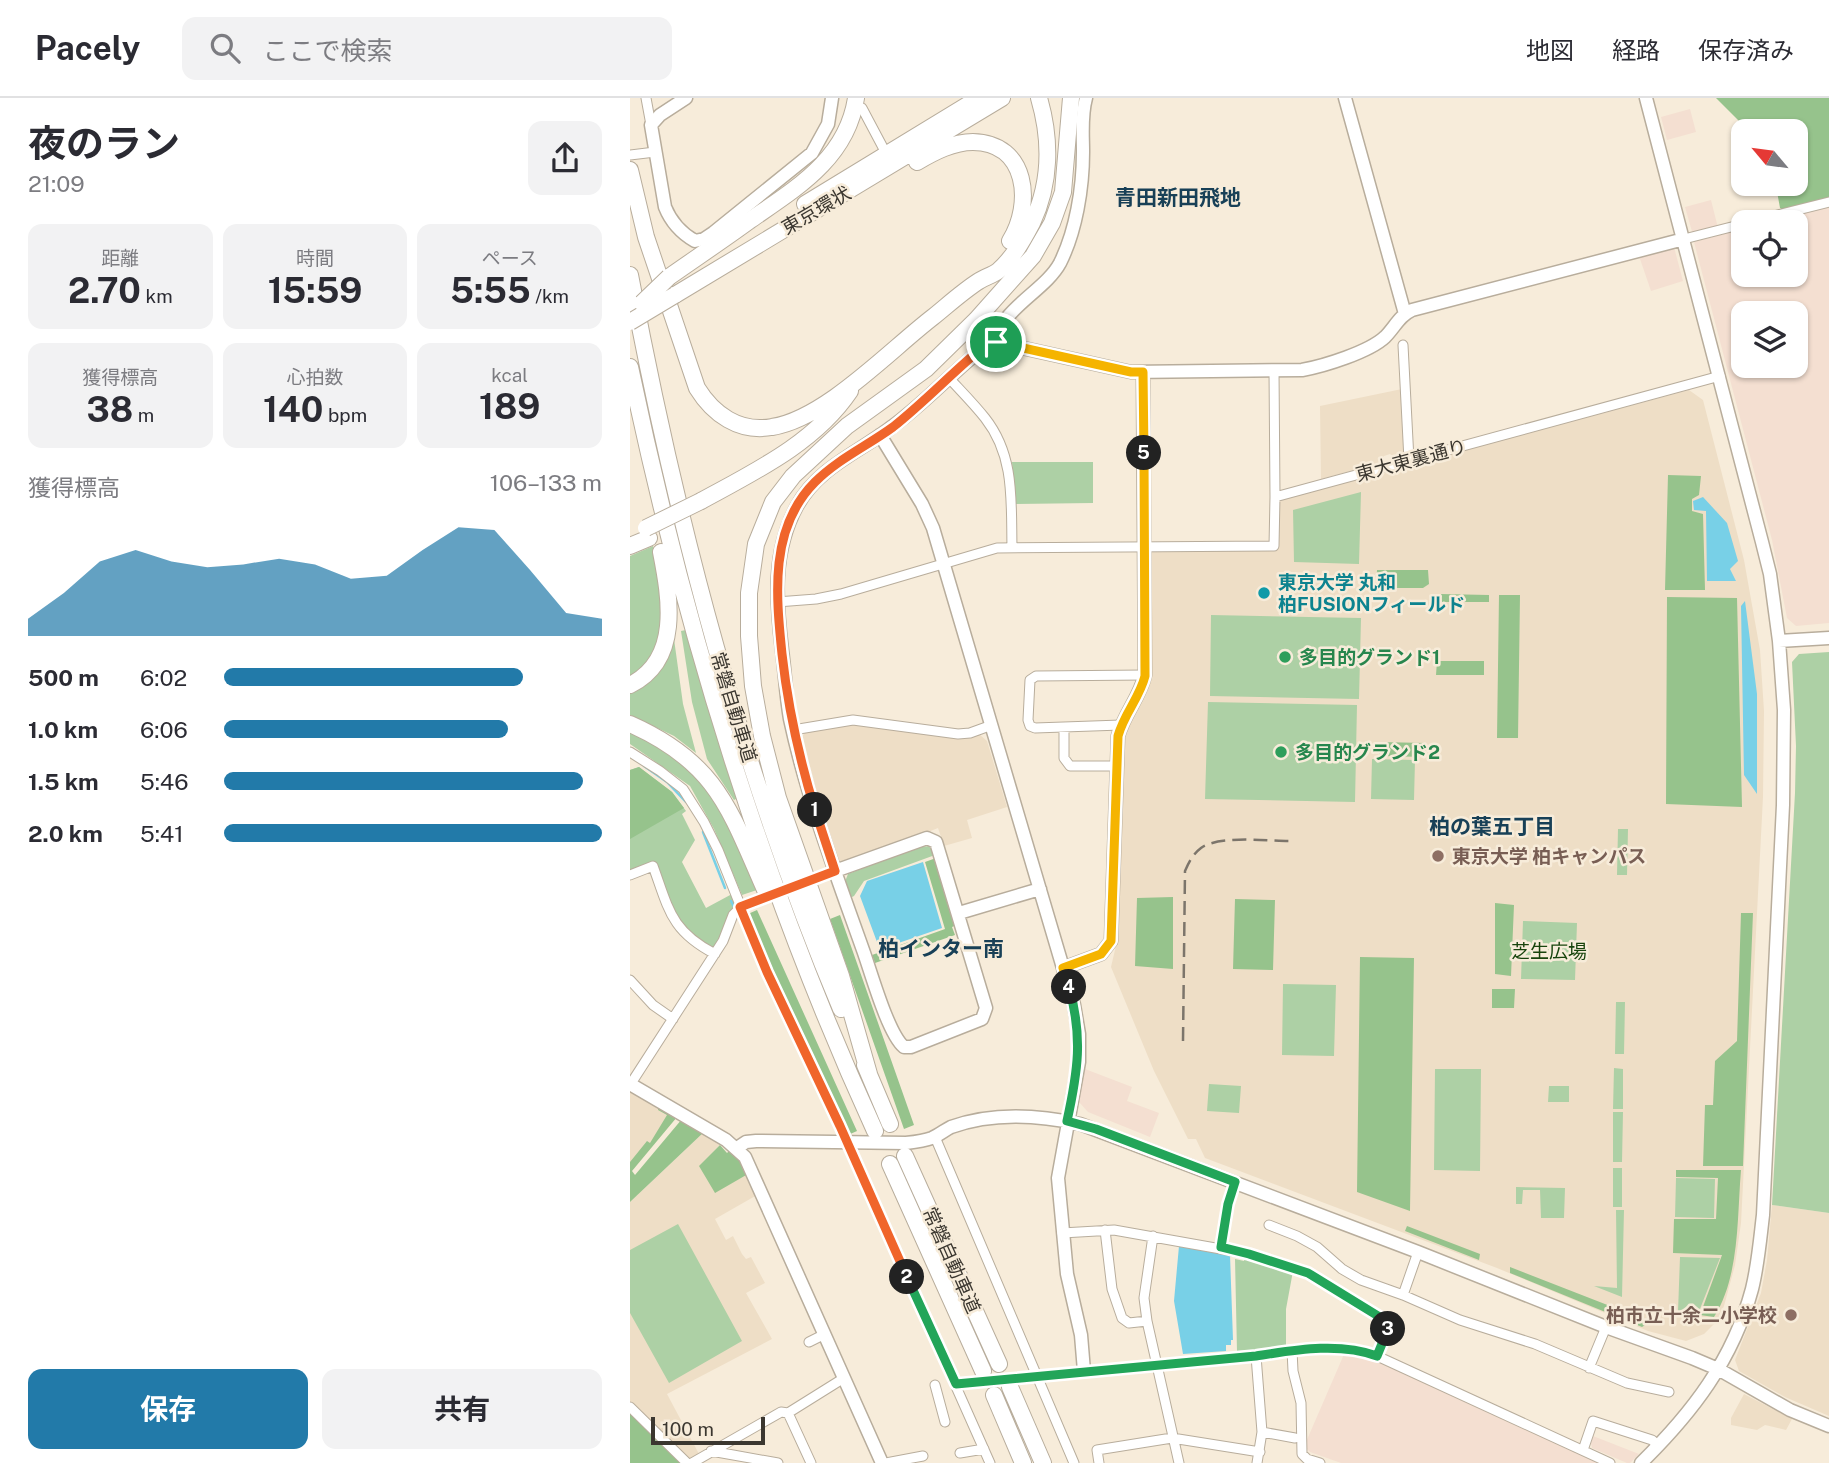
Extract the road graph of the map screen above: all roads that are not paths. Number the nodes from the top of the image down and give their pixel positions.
1 (646, 98) edge
2 (687, 98) edge
3 (832, 98) edge
4 (979, 98) edge
5 (1002, 98) edge
6 (1038, 98) edge
7 (1047, 98) edge
8 (1071, 98) edge
9 (1086, 98) edge
10 (1345, 98) edge
11 (1646, 98) edge
12 (859, 103) edge
13 (652, 125) junction
14 (651, 152) junction
15 (630, 155) edge
16 (890, 159) junction
17 (630, 170) edge
18 (1829, 202) edge
19 (1797, 210) edge
20 (795, 222) junction
21 (1731, 227) edge
22 (1684, 239) junction
23 (630, 275) edge
24 (1012, 278) junction
25 (978, 281) junction
26 (672, 286) junction
27 (636, 306) edge
28 (1405, 314) junction
29 (630, 322) edge
30 (996, 342) junction
31 (1403, 345) dead end
32 (630, 368) edge
33 (1274, 370) junction
34 (1143, 372) junction
35 (1720, 376) junction
36 (948, 378) junction
37 (855, 384) junction
38 (847, 426) junction
39 (880, 435) junction
40 (1409, 460) junction
41 (1275, 496) junction
42 (702, 506) junction
43 (648, 533) junction
44 (630, 536) edge
45 (630, 546) edge
46 (1012, 547) junction
47 (1145, 548) junction
48 (944, 563) junction
49 (777, 603) junction
50 (1829, 638) edge
51 (1779, 641) junction
52 (1145, 676) junction
53 (630, 685) edge
54 (630, 723) edge
55 (992, 725) junction
56 (1121, 725) junction
57 (1064, 727) junction
58 (793, 730) junction
59 (630, 752) edge
60 (1116, 766) junction
61 (835, 871) junction
62 (630, 875) edge
63 (1040, 889) junction
64 (740, 907) junction
65 (959, 914) junction
66 (715, 954) junction
67 (1063, 968) junction
68 (630, 980) edge
69 (824, 1014) junction
70 (673, 1019) junction
71 (869, 1074) junction
72 (630, 1084) edge
73 (1067, 1121) junction
74 (935, 1137) junction
75 (846, 1143) junction
76 (737, 1148) junction
77 (905, 1156) dead end
78 (890, 1164) dead end
79 (1235, 1182) junction
80 (1269, 1225) dead end
81 (1105, 1230) junction
82 (1062, 1233) junction
83 (1153, 1236) junction
84 (1221, 1247) junction
85 (1418, 1252) junction
86 (1403, 1295) junction
87 (1147, 1321) junction
88 (1606, 1327) junction
89 (825, 1334) junction
90 (809, 1342) dead end
91 (1292, 1350) junction
92 (1256, 1356) junction
93 (1377, 1356) junction
94 (999, 1364) dead end
95 (1156, 1365) junction
96 (1589, 1368) junction
97 (1718, 1369) junction
98 (983, 1371) dead end
99 (1084, 1371) junction
100 (1037, 1375) junction
101 (844, 1378) junction
102 (956, 1384) junction
103 (935, 1385) dead end
104 (1010, 1387) dead end
105 (1669, 1392) dead end
106 (994, 1395) dead end
107 (630, 1407) edge
108 (788, 1413) junction
109 (944, 1422) dead end
110 (1829, 1426) edge
111 (1262, 1432) junction
112 (1172, 1438) junction
113 (1295, 1438) dead end
114 (1658, 1446) junction
115 (984, 1449) junction
116 (1583, 1450) junction
117 (711, 1451) junction
118 (1260, 1452) junction
119 (960, 1453) dead end
120 (923, 1456) dead end
121 (690, 1463) edge
122 (778, 1463) edge
123 (811, 1463) edge
124 (884, 1463) edge
125 (990, 1463) edge
126 (1023, 1463) edge
127 (1042, 1463) edge
128 (1074, 1463) edge
129 (1099, 1463) edge
130 (1178, 1463) edge
131 (1257, 1463) edge
132 (1320, 1463) edge
133 (1611, 1463) edge
134 (1641, 1463) edge

1 - 13 street
2 - 13 street
3 - 14 street
4 - 16 highway, 東京環状
5 - 16 highway, 東京環状
6 - 25 highway
7 - 24 highway
8 - 24 highway
9 - 30 street
10 - 28 street
11 - 22 street
12 - 16 street
12 - 26 highway
13 - 14 street
14 - 15 street
16 - 20 highway, 東京環状
16 - 26 highway, 東京環状
17 - 37 highway
18 - 19 street
20 - 25 highway
20 - 26 highway, 東京環状
21 - 22 street
22 - 28 street
22 - 35 street
23 - 71 highway, 常磐自動車道
24 - 38 highway
25 - 37 highway
26 - 27 highway, 東京環状, bridge
26 - 29 highway, 東京環状, bridge
28 - 33 street
30 - 34 street
30 - 36 street
31 - 40 street
32 - 53 highway
32 - 69 highway, 常磐自動車道
33 - 34 street
33 - 41 street
34 - 47 street
35 - 40 street, 東大東裏通り
35 - 51 street
36 - 39 street
36 - 46 street
37 - 42 highway
38 - 42 highway
38 - 71 highway
39 - 48 street
39 - 49 street
40 - 41 street, 東大東裏通り
41 - 47 street
42 - 43 highway
43 - 44 highway
43 - 45 highway
46 - 47 street
46 - 48 street
47 - 52 street
48 - 49 street
48 - 55 street
49 - 58 street
50 - 51 street
51 - 97 street
52 - 56 street
52 - 57 street
54 - 69 highway
55 - 58 street
55 - 63 street
56 - 57 street
56 - 60 street
57 - 60 street
58 - 61 street
59 - 64 street
60 - 67 street
61 - 64 street, bridge
61 - 65 street
61 - 65 street
62 - 66 street
63 - 65 street
63 - 67 street
64 - 66 street
64 - 75 street
66 - 70 street
67 - 73 street
68 - 70 street
69 - 71 highway, 常磐自動車道
70 - 72 street
72 - 76 street
73 - 74 street
73 - 79 street
73 - 82 street
74 - 75 street
74 - 100 street
75 - 76 street
75 - 102 street
76 - 89 street
77 - 94 highway, 常磐自動車道
78 - 98 highway, 常磐自動車道
79 - 84 street
79 - 85 street
80 - 86 street
81 - 82 street
81 - 83 street
81 - 87 street
82 - 99 street
83 - 84 street
83 - 87 street
84 - 93 street
85 - 86 street
85 - 88 street
86 - 96 street
87 - 95 street
88 - 96 street
88 - 97 street
89 - 90 street
89 - 101 street
91 - 92 street
91 - 93 street
91 - 132 street
92 - 95 street
92 - 111 street
93 - 116 street
95 - 99 street
95 - 112 street
96 - 105 street
97 - 110 street
97 - 114 street
99 - 100 street
100 - 102 street
100 - 128 street
101 - 108 street
101 - 124 street
102 - 115 street
103 - 109 street
104 - 127 highway
106 - 126 highway
107 - 121 street
108 - 117 street
108 - 123 street
111 - 113 street
111 - 118 street
112 - 118 street
112 - 129 street
112 - 130 street
114 - 116 street
114 - 134 street
115 - 119 street
115 - 125 street
116 - 133 street
117 - 121 street
117 - 122 street
118 - 131 street
120 - 124 street

